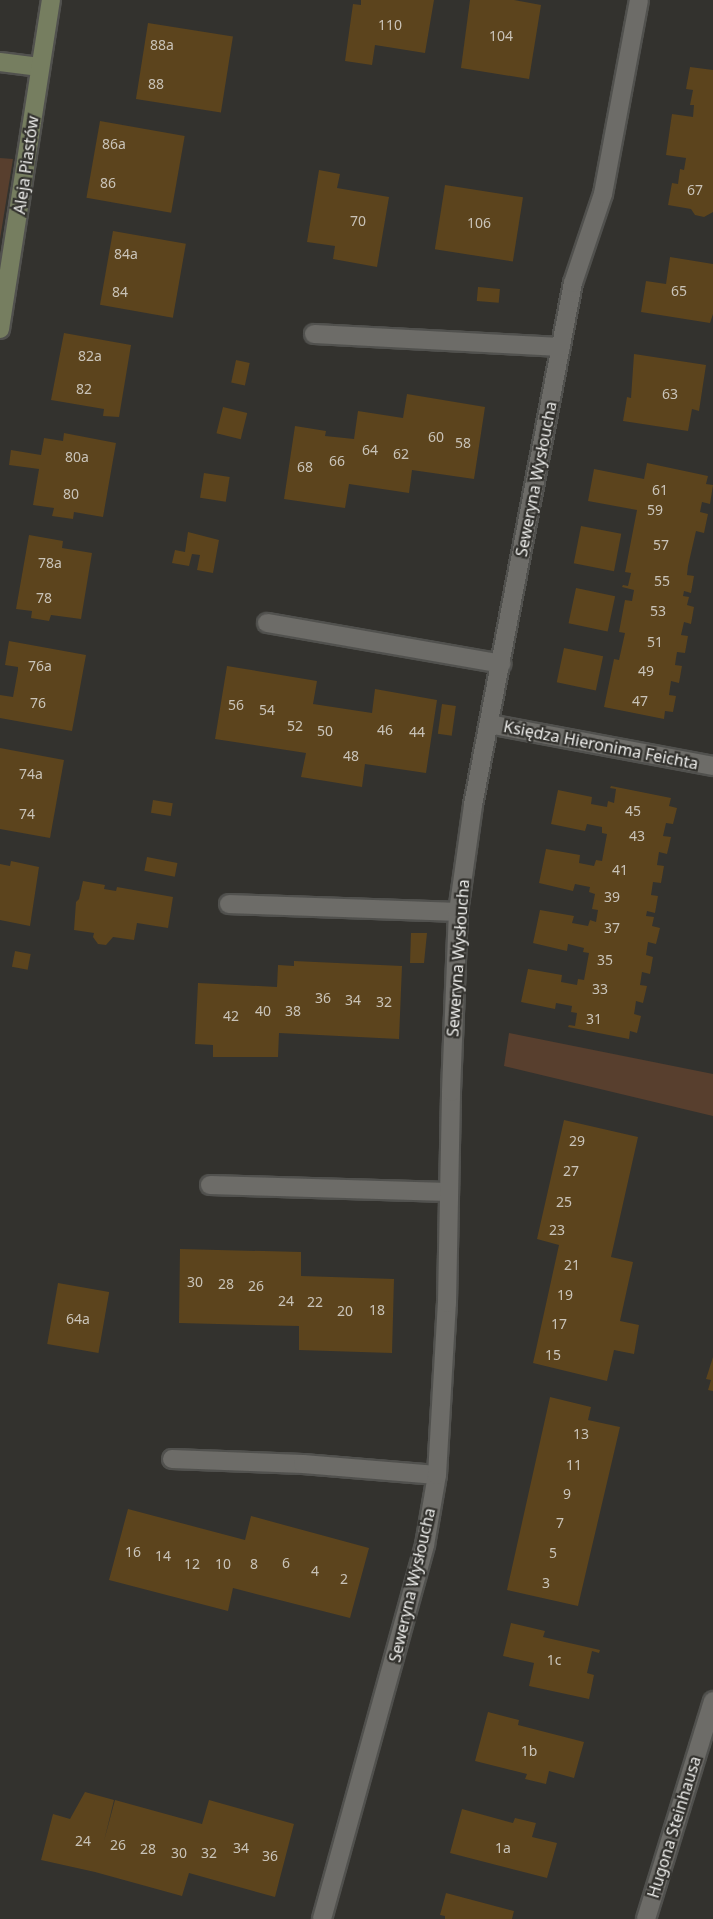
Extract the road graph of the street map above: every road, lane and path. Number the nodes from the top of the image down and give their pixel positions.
1 (51, 0) edge
2 (639, 0) edge
3 (0, 62) edge
4 (40, 67) junction
5 (0, 329) edge
6 (314, 334) dead end
7 (561, 347) junction
8 (267, 624) dead end
9 (501, 664) junction
10 (489, 724) junction
11 (713, 766) edge
12 (229, 904) dead end
13 (458, 912) junction
14 (210, 1185) dead end
15 (448, 1191) junction
16 (172, 1459) dead end
17 (437, 1475) junction
18 (713, 1701) edge
19 (322, 1919) edge
20 (646, 1919) edge

1 - 4 street, Aleja Piastów
2 - 7 street, Seweryna Wysłoucha
3 - 4 street
4 - 5 street, Aleja Piastów
6 - 7 street
7 - 9 street, Seweryna Wysłoucha
8 - 9 street
9 - 10 street, Seweryna Wysłoucha
10 - 11 street, Księdza Hieronima Feichta
10 - 13 street, Seweryna Wysłoucha
12 - 13 street
13 - 15 street, Seweryna Wysłoucha
14 - 15 street
15 - 17 street, Seweryna Wysłoucha
16 - 17 street
17 - 19 street, Seweryna Wysłoucha
18 - 20 street, Hugona Steinhausa

